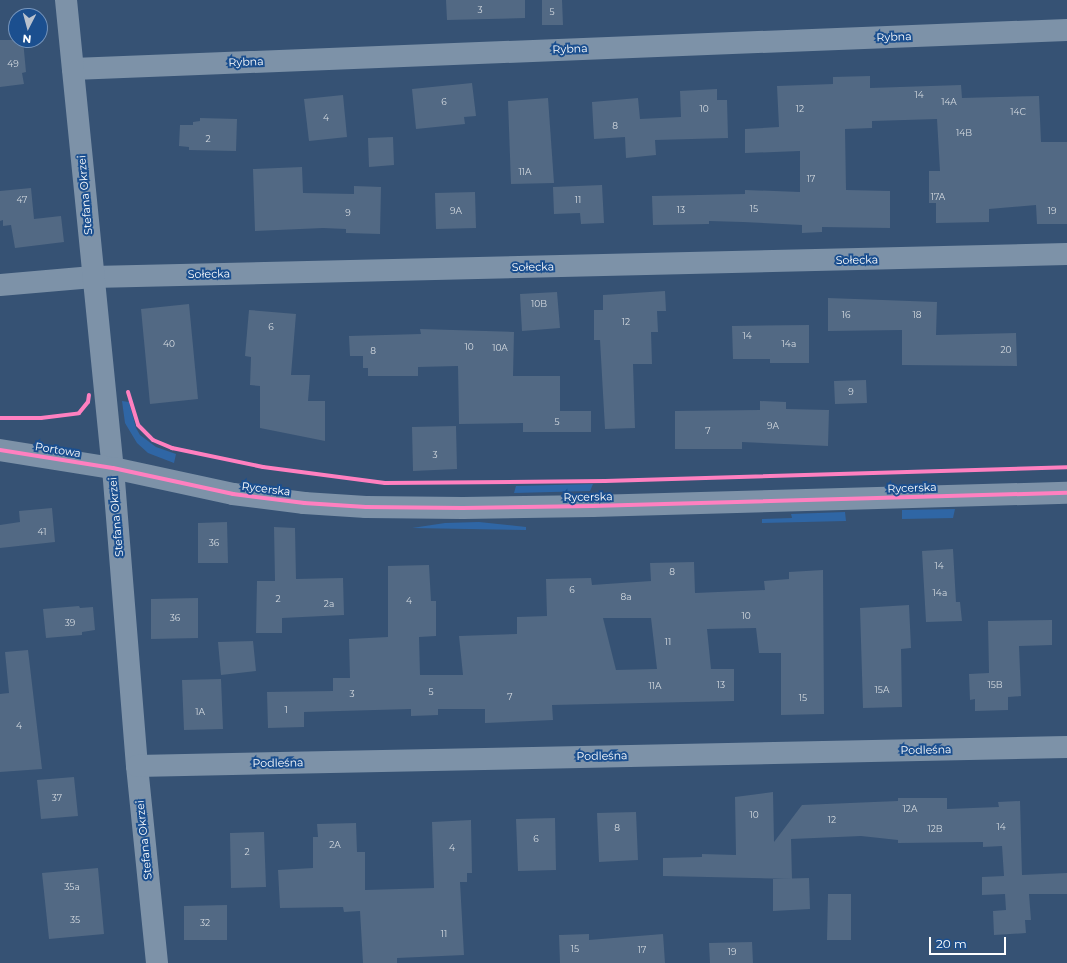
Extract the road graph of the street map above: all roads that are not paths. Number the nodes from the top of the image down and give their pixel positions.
1 (66, 0) edge
2 (1067, 30) edge
3 (73, 69) junction
4 (1067, 254) edge
5 (93, 277) junction
6 (0, 285) edge
7 (0, 450) edge
8 (112, 468) junction
9 (1067, 493) edge
10 (1067, 747) edge
11 (137, 766) junction
12 (157, 963) edge

1 - 3 street, Stefana Okrzei
2 - 3 street, Rybna
3 - 5 street, Stefana Okrzei
4 - 5 street, Sołecka
5 - 6 street, Sołecka
5 - 8 street, Stefana Okrzei
7 - 8 street, Portowa
8 - 9 street, Rycerska
8 - 11 street, Stefana Okrzei
10 - 11 street, Podleśna
11 - 12 street, Stefana Okrzei

